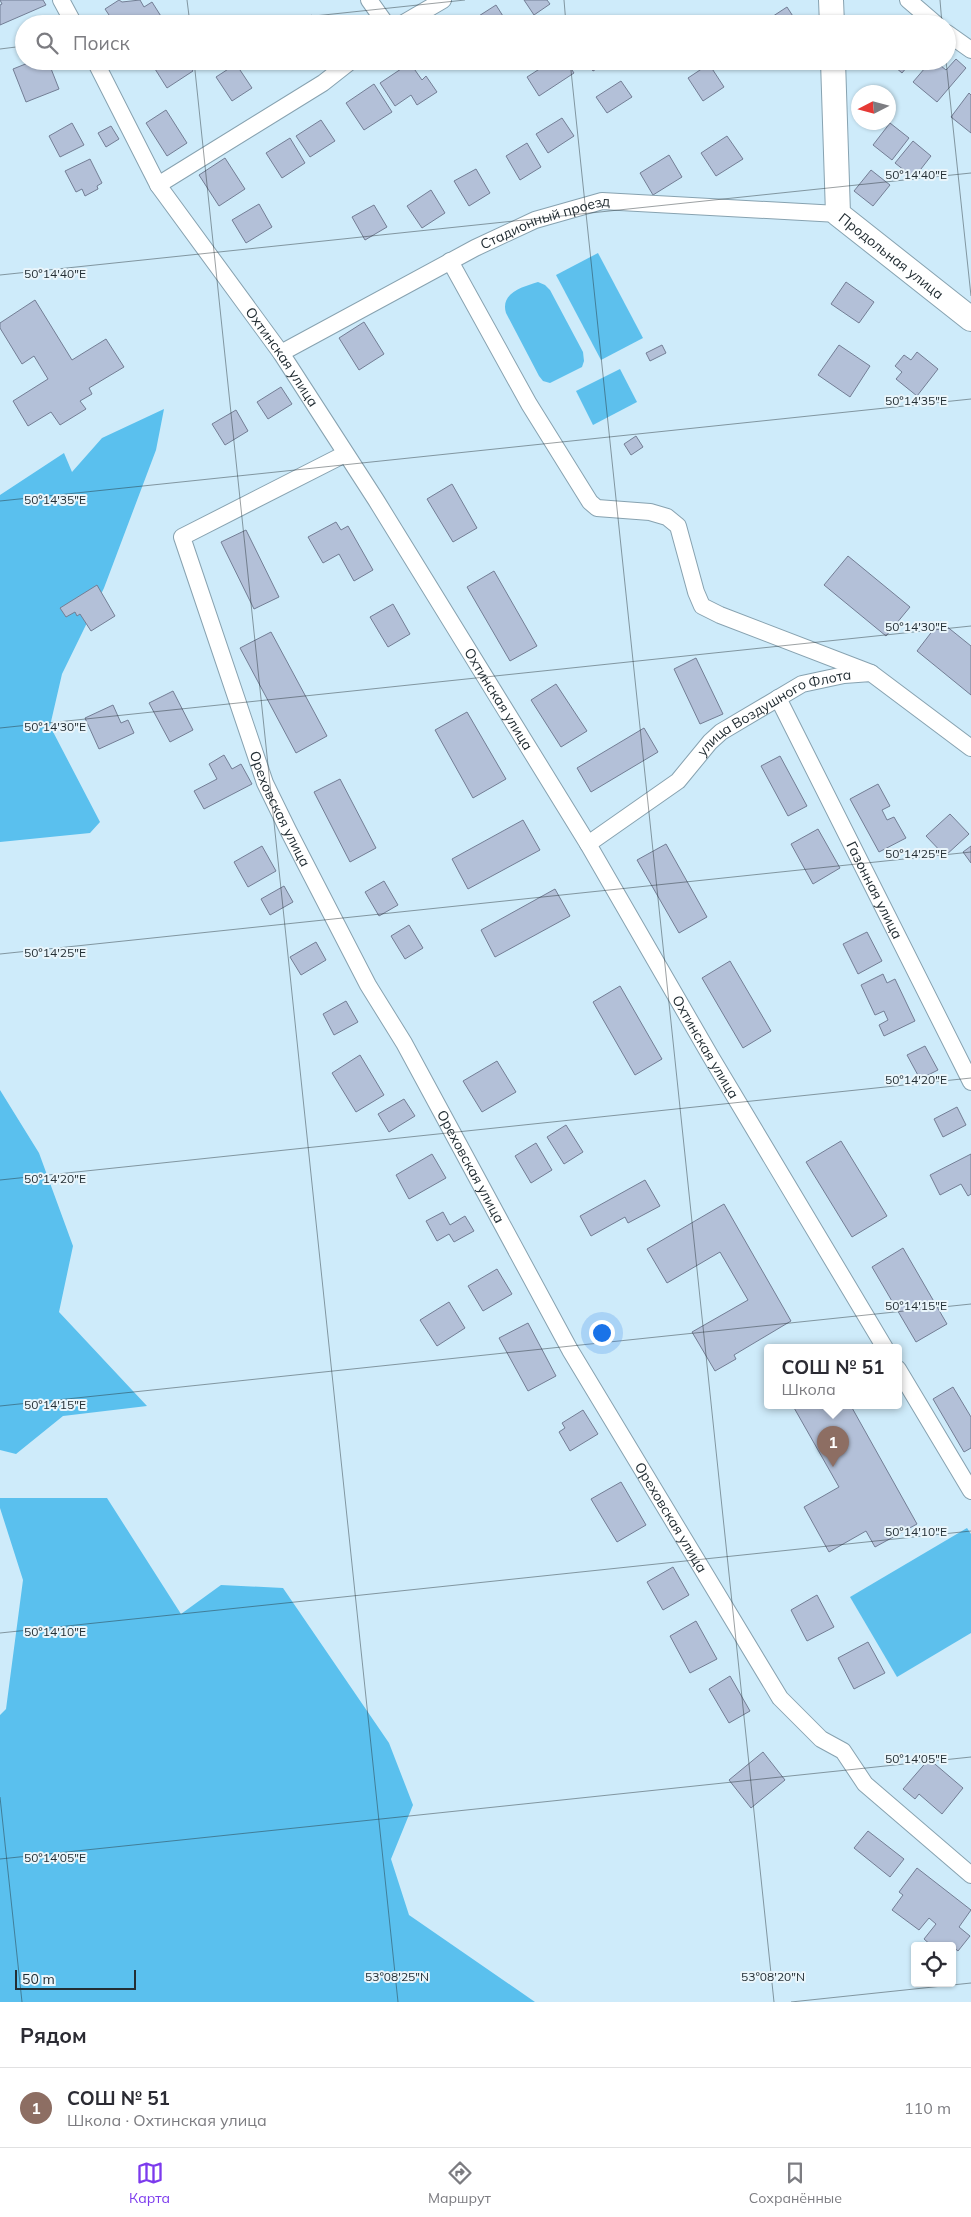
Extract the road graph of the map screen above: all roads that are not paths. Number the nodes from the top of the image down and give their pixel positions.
1 (61, 0) edge
2 (369, 0) edge
3 (443, 0) edge
4 (831, 0) edge
5 (908, 0) edge
6 (69, 15) edge
7 (380, 15) edge
8 (417, 15) edge
9 (832, 15) edge
10 (926, 15) edge
11 (956, 39) edge
12 (971, 50) edge
13 (100, 70) edge
14 (340, 70) edge
15 (833, 70) edge
16 (158, 185) junction
17 (838, 214) junction
18 (450, 262) junction
19 (971, 319) edge
20 (281, 353) junction
21 (345, 454) junction
22 (871, 673) junction
23 (778, 698) junction
24 (971, 748) edge
25 (588, 844) junction
26 (971, 1082) edge
27 (884, 1344) edge
28 (902, 1376) edge
29 (971, 1490) edge
30 (971, 1876) edge

1 - 6 street
2 - 7 street
3 - 8 street
4 - 9 street
5 - 10 street
11 - 12 street
13 - 16 street, Охтинская улица
14 - 16 street
15 - 17 street, Продольная улица
16 - 20 street, Охтинская улица
17 - 18 street, Стадионный проезд
17 - 19 street, Продольная улица
18 - 20 street, Стадионный проезд
18 - 22 street
20 - 21 street, Охтинская улица
21 - 25 street, Охтинская улица
21 - 30 street, Ореховская улица
22 - 23 street, улица Воздушного Флота
22 - 24 street, улица Воздушного Флота
23 - 25 street, улица Воздушного Флота
23 - 26 street, Газонная улица
25 - 27 street, Охтинская улица
28 - 29 street

